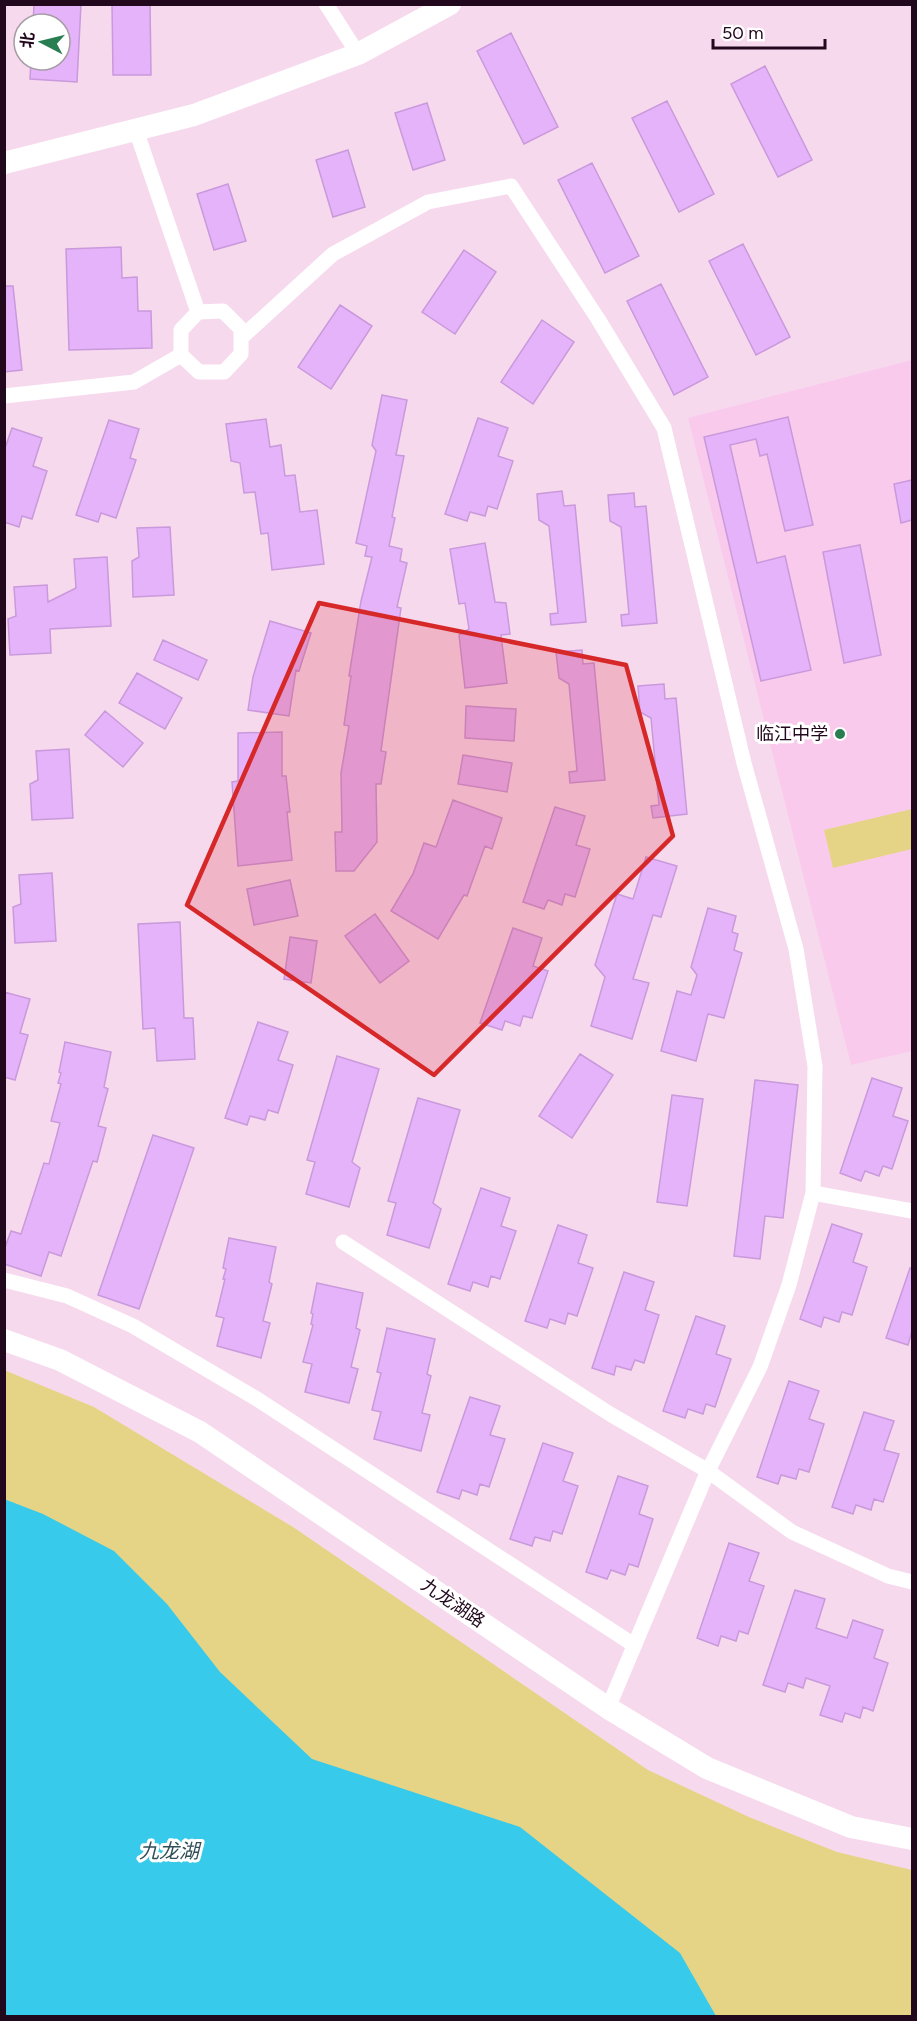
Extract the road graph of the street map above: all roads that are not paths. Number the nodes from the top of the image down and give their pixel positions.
1 (326, 4) edge
2 (450, 4) edge
3 (358, 54) junction
4 (136, 130) junction
5 (4, 163) edge
6 (198, 312) junction
7 (242, 337) junction
8 (181, 355) junction
9 (4, 396) edge
10 (813, 1193) junction
11 (912, 1211) edge
12 (343, 1242) dead end
13 (4, 1280) edge
14 (4, 1340) edge
15 (708, 1471) junction
16 (912, 1582) edge
17 (634, 1645) junction
18 (608, 1708) junction
19 (912, 1839) edge

1 - 3 street
2 - 3 street
3 - 4 street
4 - 5 street
4 - 6 street
6 - 7 street
6 - 8 street
7 - 8 street
7 - 10 street
8 - 9 street
10 - 11 street
10 - 15 street
12 - 15 street
13 - 17 street
14 - 18 street, 九龙湖路
15 - 16 street
15 - 17 street
17 - 18 street
18 - 19 street, 九龙湖路

